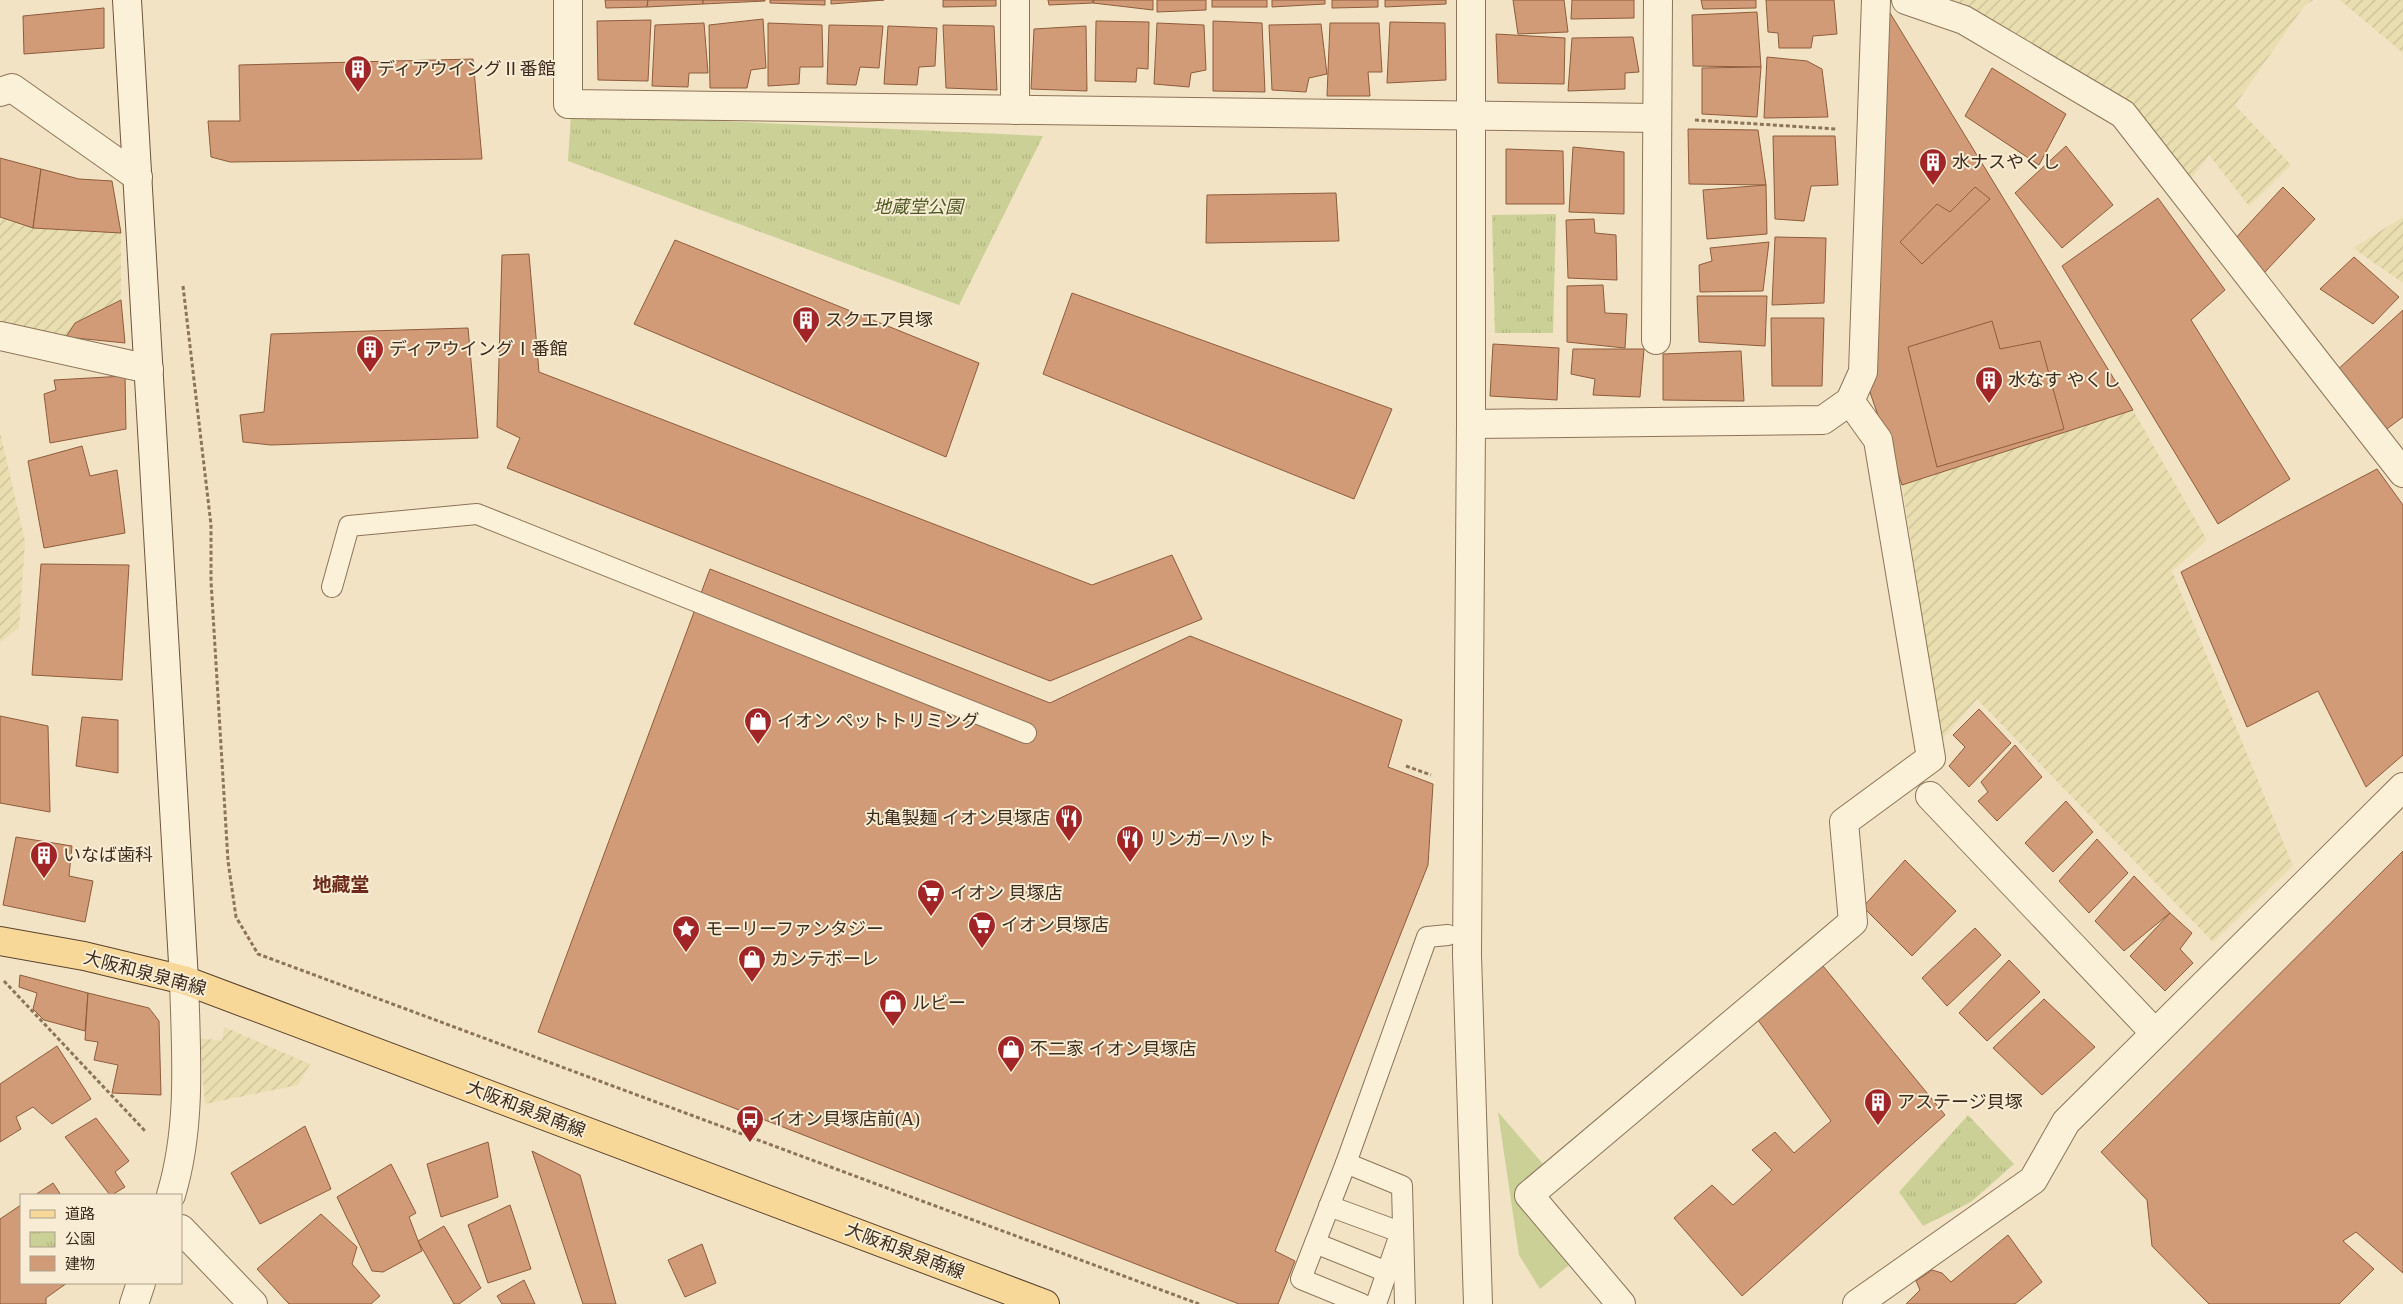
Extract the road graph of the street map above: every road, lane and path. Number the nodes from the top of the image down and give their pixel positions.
1 (127, 0) edge
2 (568, 0) edge
3 (1015, 0) edge
4 (1471, 0) edge
5 (1658, 0) edge
6 (1876, 0) edge
7 (1906, 0) edge
8 (0, 92) edge
9 (1014, 110) junction
10 (1472, 115) junction
11 (1657, 118) junction
12 (1871, 131) junction
13 (138, 177) junction
14 (182, 277) dead end
15 (0, 336) edge
16 (1656, 340) dead end
17 (149, 370) junction
18 (1850, 402) junction
19 (1471, 424) junction
20 (2403, 473) edge
21 (332, 587) dead end
22 (1026, 733) dead end
23 (2403, 787) edge
24 (1930, 796) dead end
25 (1448, 935) dead end
26 (0, 941) edge
27 (0, 977) edge
28 (184, 980) junction
29 (2155, 1033) junction
30 (1346, 1163) junction
31 (179, 1168) junction
32 (171, 1194) edge
33 (1329, 1206) junction
34 (1402, 1228) junction
35 (182, 1230) edge
36 (1315, 1243) junction
37 (1387, 1272) junction
38 (141, 1284) edge
39 (134, 1304) edge
40 (253, 1304) edge
41 (1045, 1304) edge
42 (1199, 1304) edge
43 (1362, 1304) edge
44 (1376, 1304) edge
45 (1405, 1304) edge
46 (1478, 1304) edge
47 (1621, 1304) edge
48 (1857, 1304) edge

1 - 13 street
2 - 9 street
3 - 9 street
4 - 10 street
5 - 11 street
6 - 12 street
7 - 20 street
8 - 13 street
9 - 10 street
10 - 11 street
10 - 19 street
11 - 12 path
11 - 16 street
12 - 18 street
13 - 17 street
14 - 42 path
15 - 17 street
17 - 28 street
18 - 19 street
18 - 47 street
19 - 46 street
21 - 22 lane
23 - 29 street
24 - 29 street
25 - 30 lane
26 - 28 main road, 大阪和泉泉南線
27 - 31 path
28 - 31 street
28 - 41 main road, 大阪和泉泉南線
29 - 48 street
30 - 33 lane
30 - 34 lane
31 - 32 street
33 - 34 lane
33 - 36 lane
34 - 37 lane
34 - 45 lane
35 - 40 street
36 - 37 lane
36 - 43 lane
37 - 44 lane
38 - 39 street

